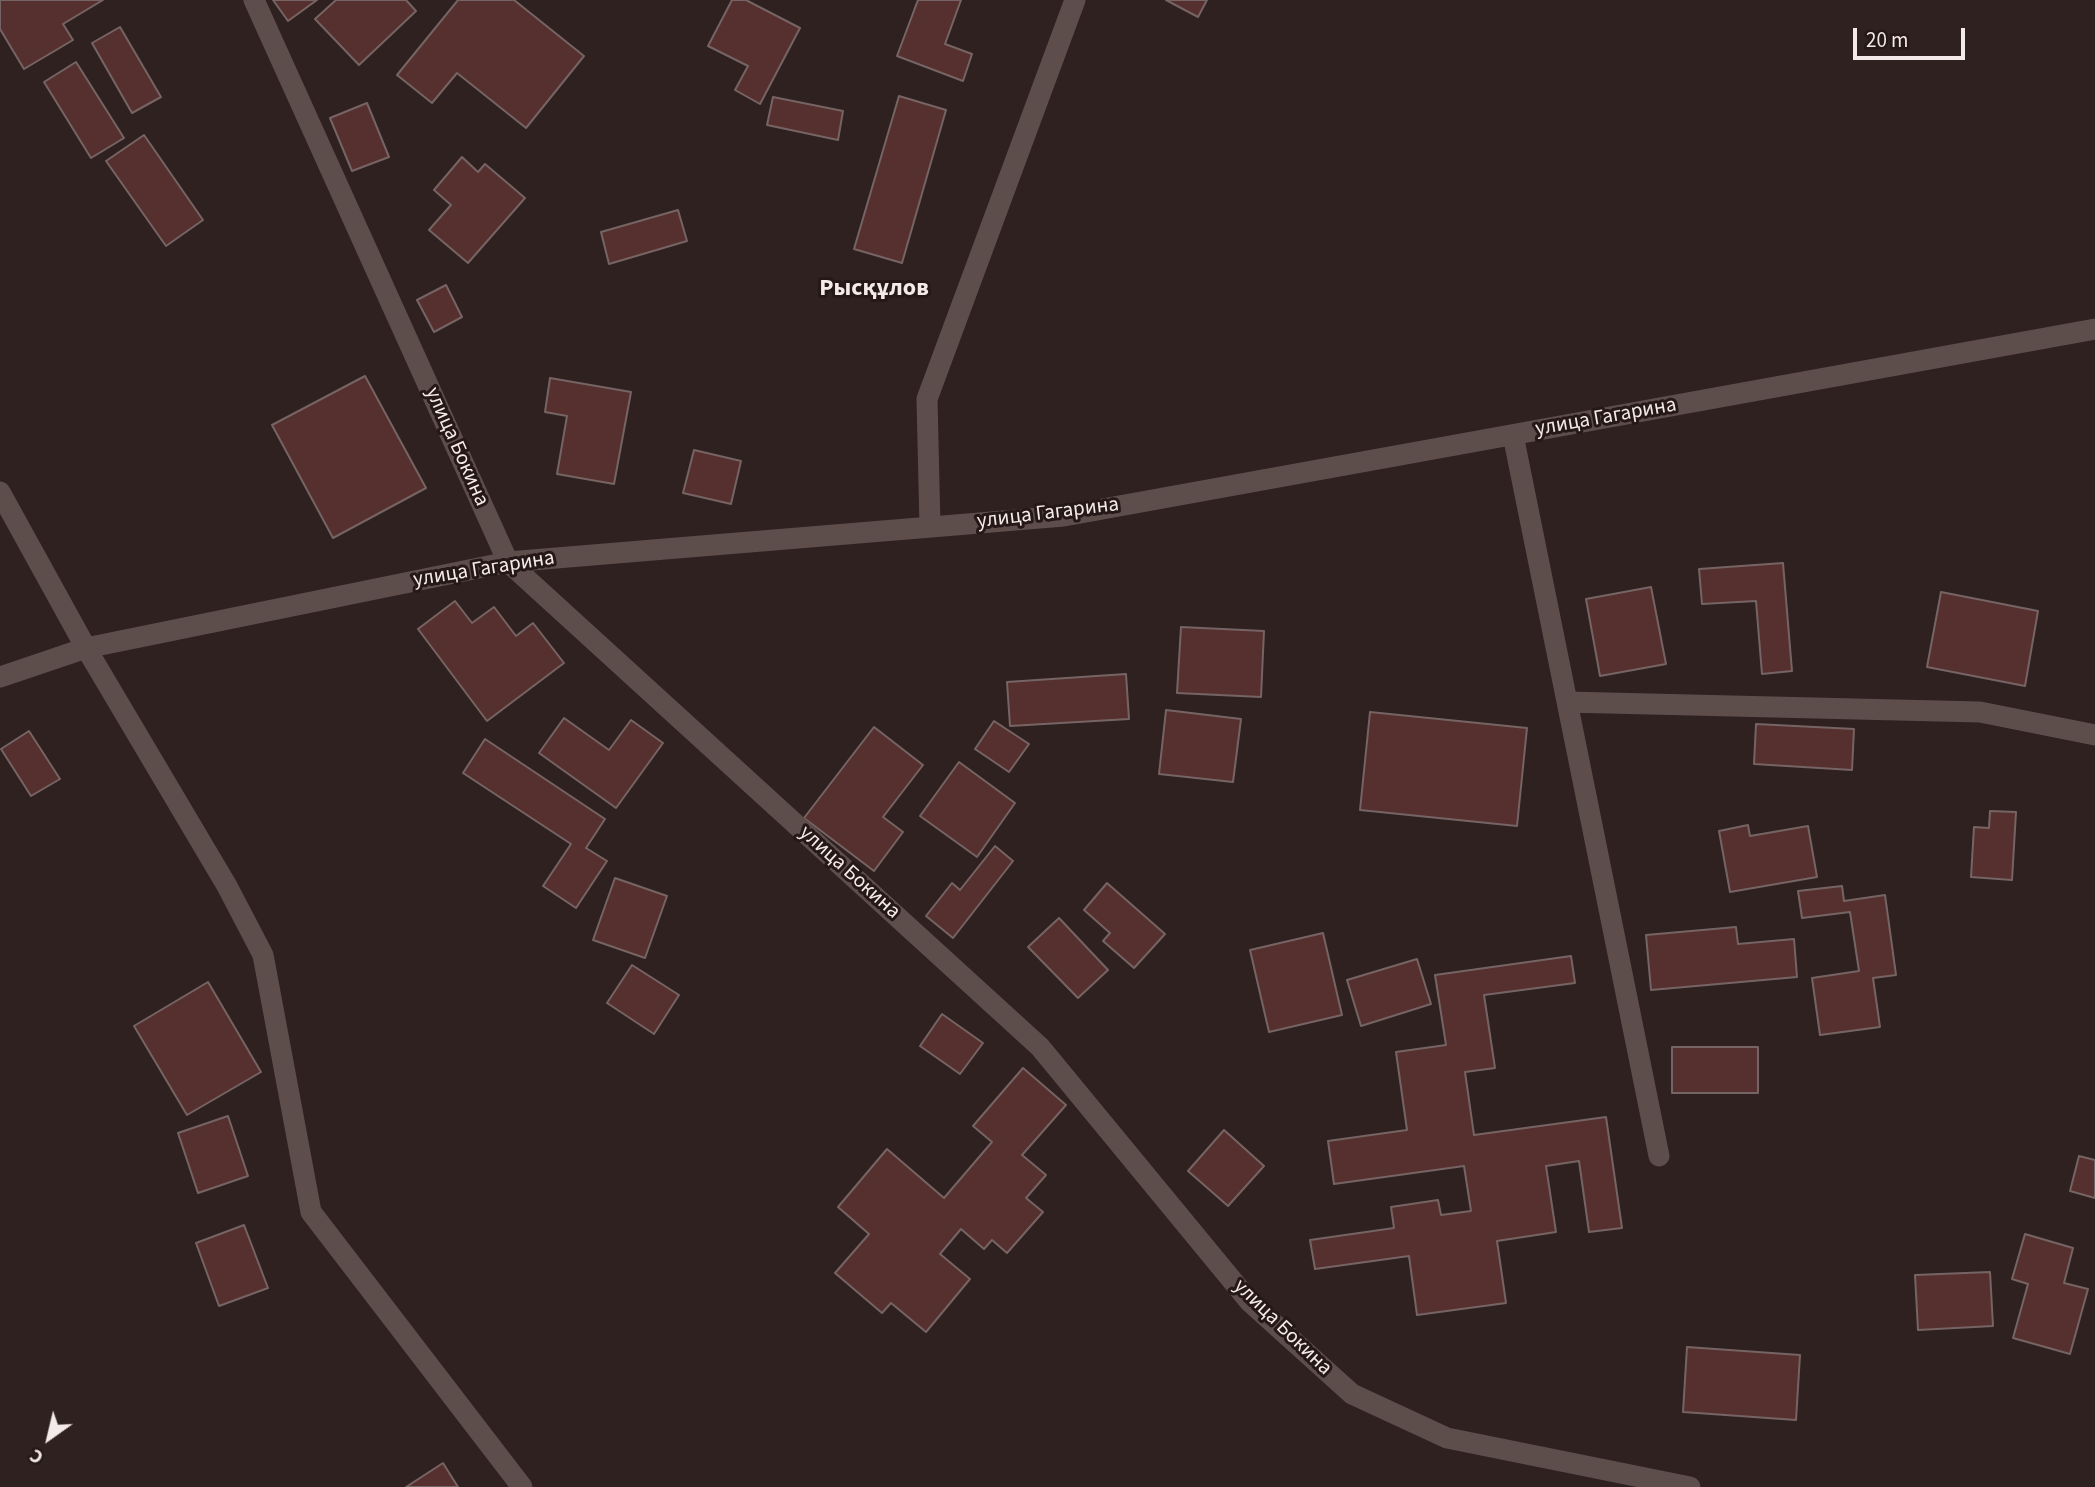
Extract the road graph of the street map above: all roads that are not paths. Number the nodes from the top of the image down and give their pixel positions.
1 (254, 0) edge
2 (1075, 0) edge
3 (2095, 329) edge
4 (1513, 435) junction
5 (0, 492) edge
6 (930, 527) junction
7 (508, 562) junction
8 (86, 648) junction
9 (0, 677) edge
10 (1567, 702) junction
11 (2095, 735) edge
12 (1659, 1156) dead end
13 (522, 1487) edge
14 (1690, 1487) edge

1 - 7 street, улица Бокина
2 - 6 street
3 - 4 street, улица Гагарина
4 - 6 street, улица Гагарина
4 - 10 street
5 - 8 street
6 - 7 street, улица Гагарина
7 - 8 street, улица Гагарина
7 - 14 street, улица Бокина
8 - 9 street, улица Гагарина
8 - 13 street
10 - 11 street
10 - 12 street

